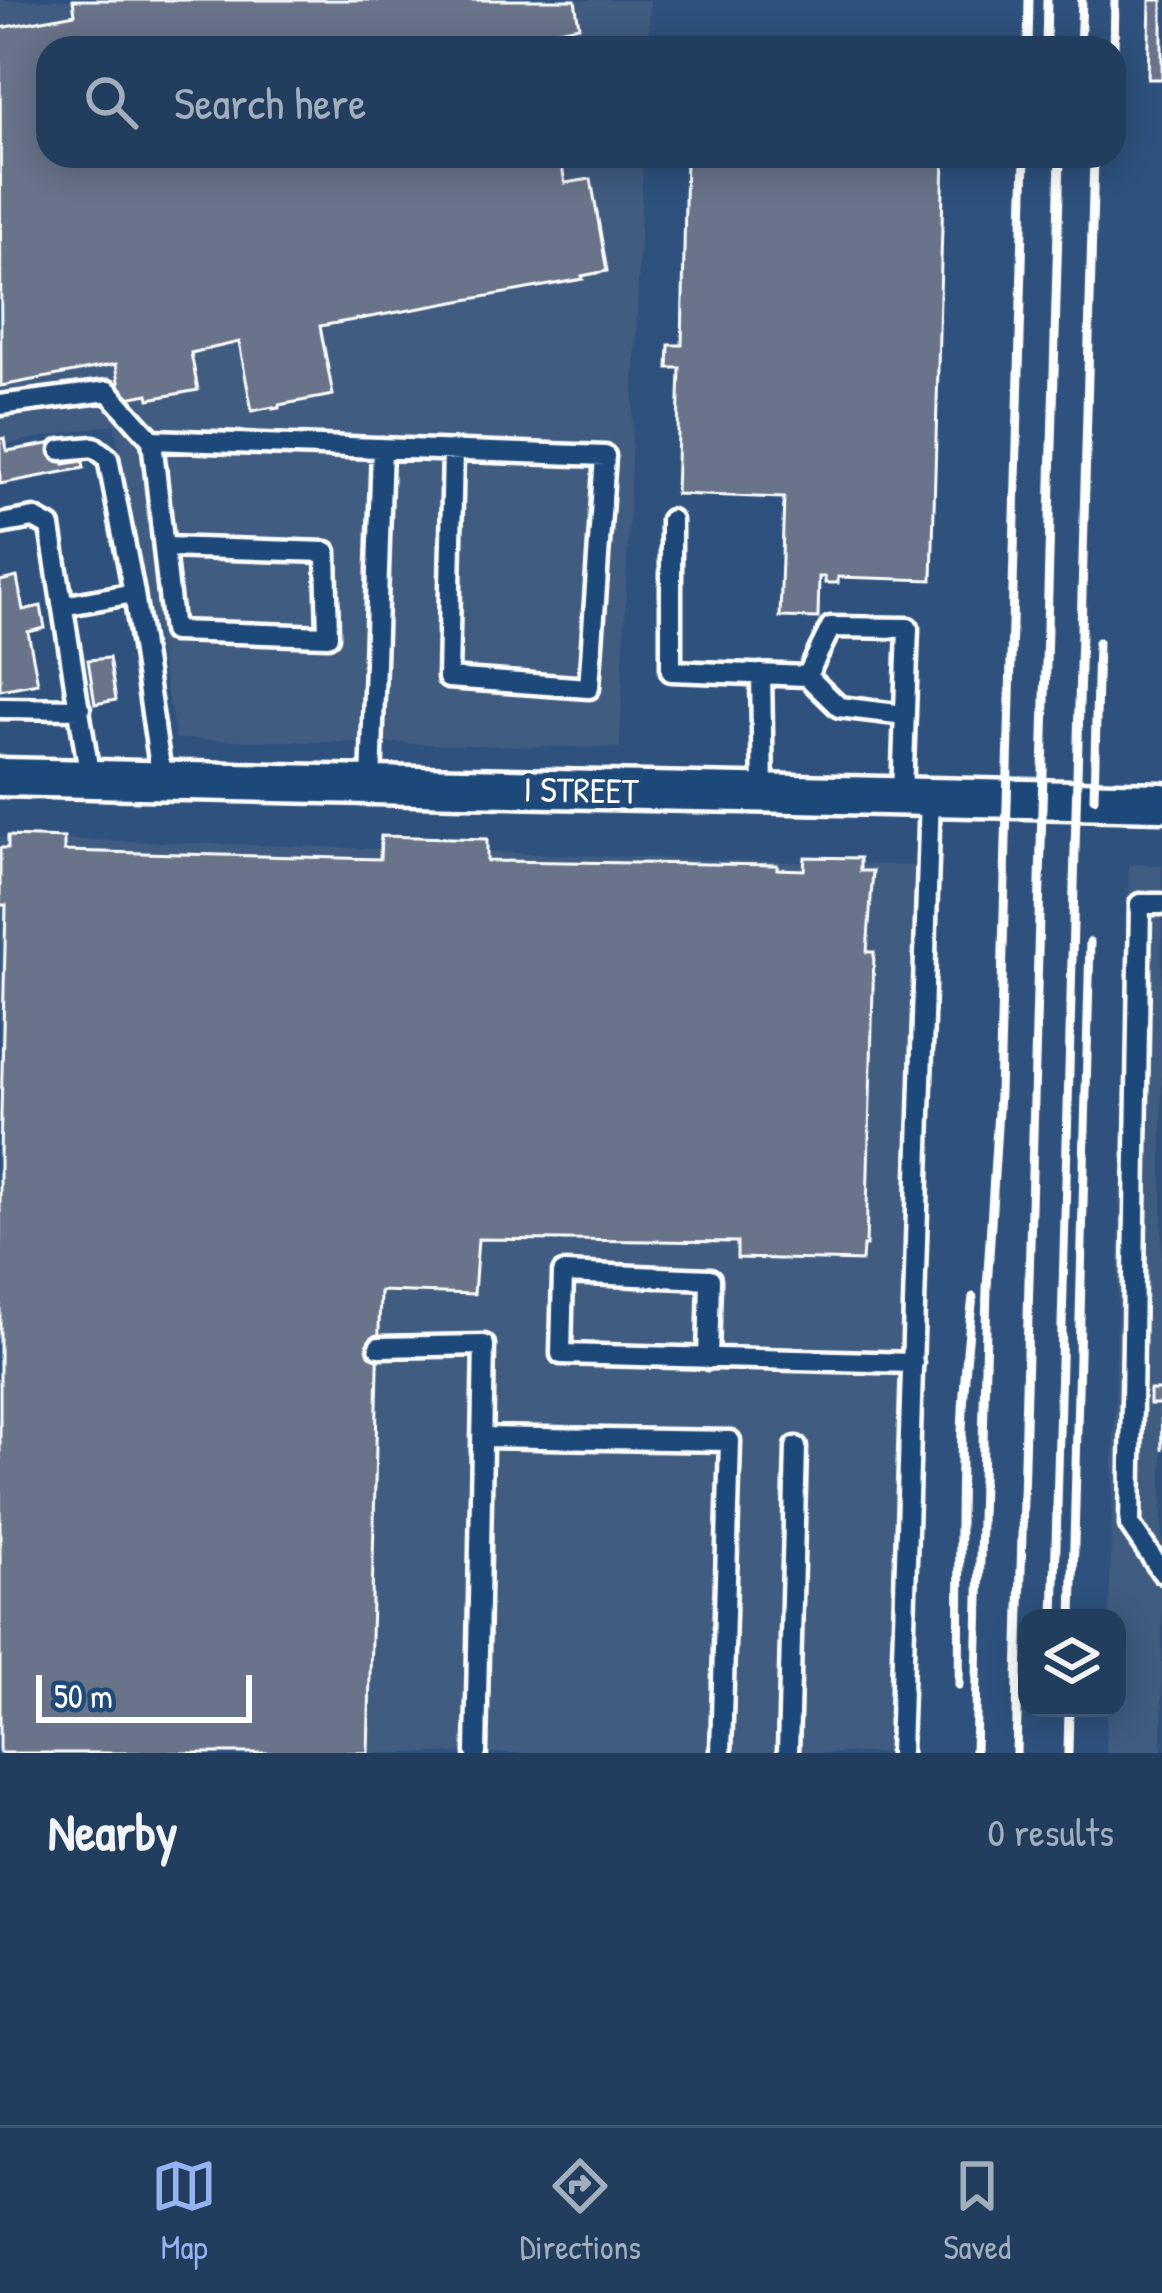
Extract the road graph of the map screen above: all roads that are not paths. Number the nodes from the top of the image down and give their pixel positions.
1 (0, 405) edge
2 (152, 440) junction
3 (382, 448) junction
4 (61, 450) dead end
5 (453, 451) junction
6 (671, 520) dead end
7 (0, 524) edge
8 (164, 547) junction
9 (134, 592) junction
10 (63, 606) junction
11 (760, 674) junction
12 (807, 676) junction
13 (0, 708) edge
14 (80, 709) junction
15 (905, 715) junction
16 (0, 777) edge
17 (91, 779) junction
18 (162, 780) junction
19 (371, 785) junction
20 (763, 793) junction
21 (916, 795) junction
22 (1162, 802) edge
23 (1162, 904) edge
24 (379, 1347) dead end
25 (708, 1359) junction
26 (913, 1363) junction
27 (482, 1437) junction
28 (796, 1447) dead end
29 (1162, 1572) edge
30 (476, 1753) edge
31 (722, 1753) edge
32 (788, 1753) edge
33 (900, 1753) edge

1 - 2 lane
2 - 3 lane
2 - 8 lane
3 - 5 lane
3 - 19 lane
4 - 9 lane
5 - 5 lane
6 - 11 lane
7 - 10 lane
8 - 8 lane
9 - 10 lane
9 - 18 lane
10 - 14 lane
11 - 12 lane
11 - 20 lane
12 - 15 lane
12 - 15 lane
13 - 14 lane
14 - 17 lane
15 - 21 lane
16 - 17 street, I STREET
17 - 18 street, I STREET
18 - 19 street, I STREET
19 - 20 street, I STREET
20 - 21 street, I STREET
21 - 22 street, I STREET
21 - 26 lane
23 - 29 lane
24 - 27 lane
25 - 25 lane
25 - 26 lane
26 - 33 lane
27 - 30 lane
27 - 31 lane
28 - 32 lane

